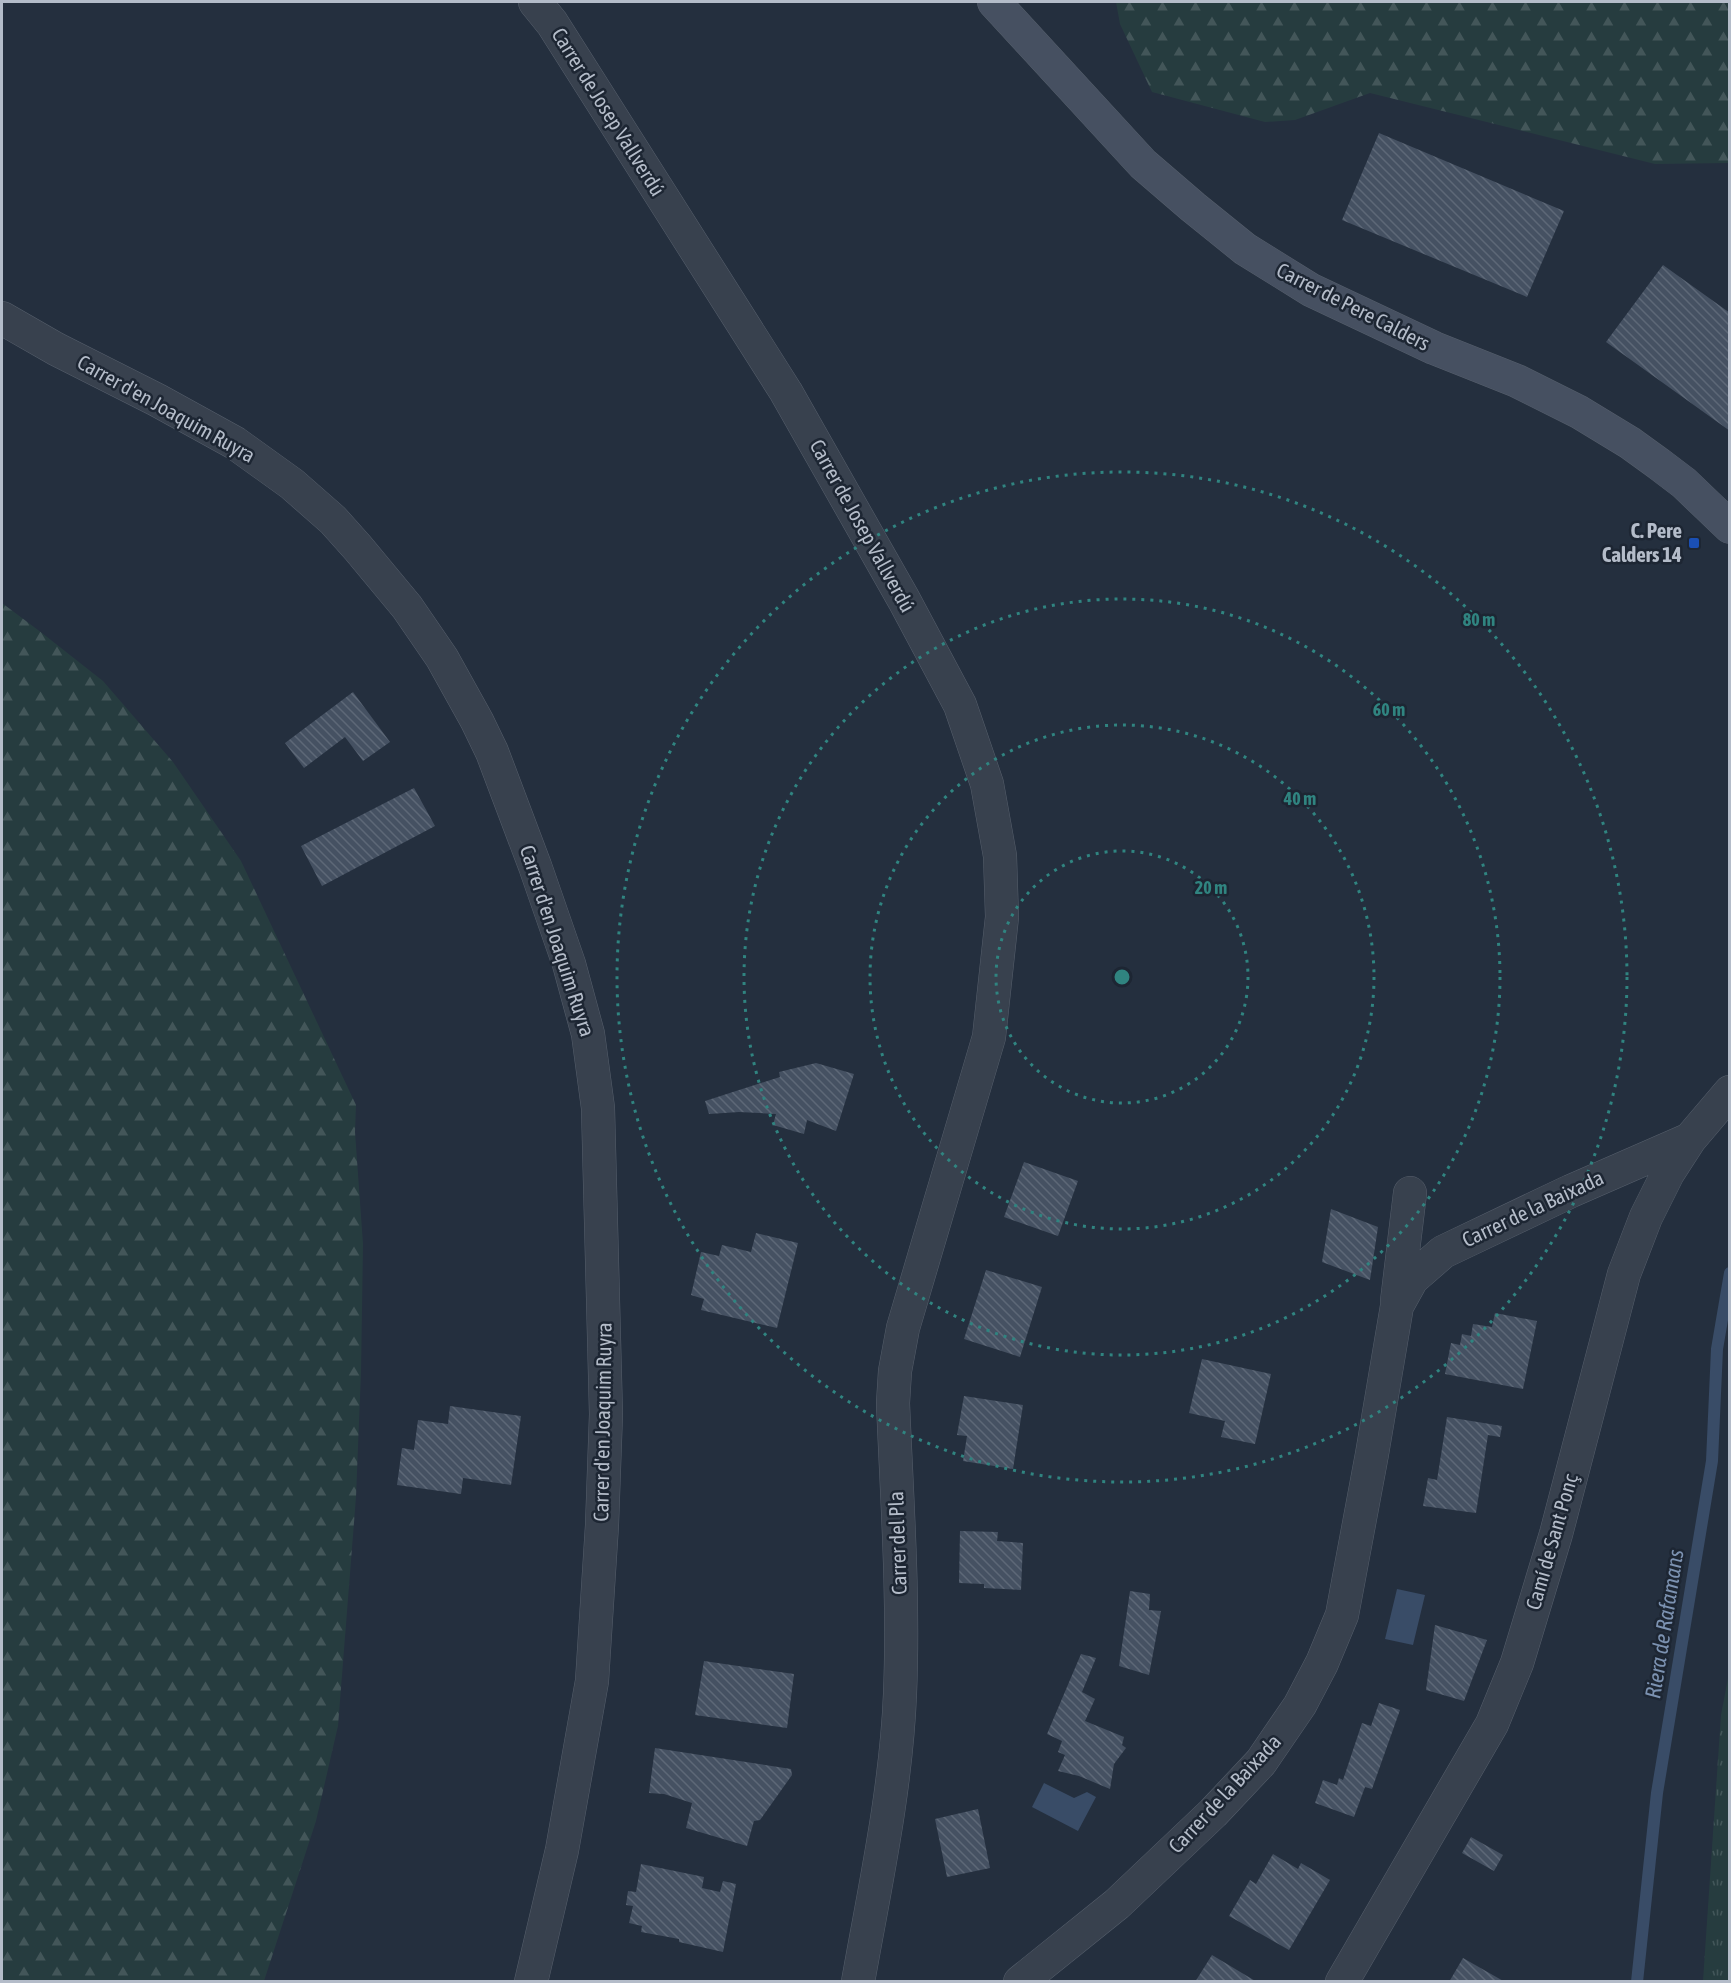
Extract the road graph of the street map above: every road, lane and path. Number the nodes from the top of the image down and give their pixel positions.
1 (535, 2) edge
2 (994, 2) edge
3 (2, 318) edge
4 (1730, 527) edge
5 (1730, 1092) edge
6 (968, 1111) joint
7 (1690, 1139) junction
8 (1410, 1193) dead end
9 (1397, 1306) junction
10 (531, 1982) edge
11 (858, 1982) edge
12 (1020, 1982) edge
13 (1342, 1982) edge

1 - 6 street, Carrer de Josep Vallverdú
2 - 4 street, Carrer de Pere Calders
3 - 10 street, Carrer d'en Joaquim Ruyra
5 - 7 street, Camí de Sant Ponç
6 - 11 street, Carrer del Pla
7 - 9 street, Carrer de la Baixada
7 - 13 street, Camí de Sant Ponç
8 - 9 street, Carrer de la Baixada
9 - 12 street, Carrer de la Baixada

